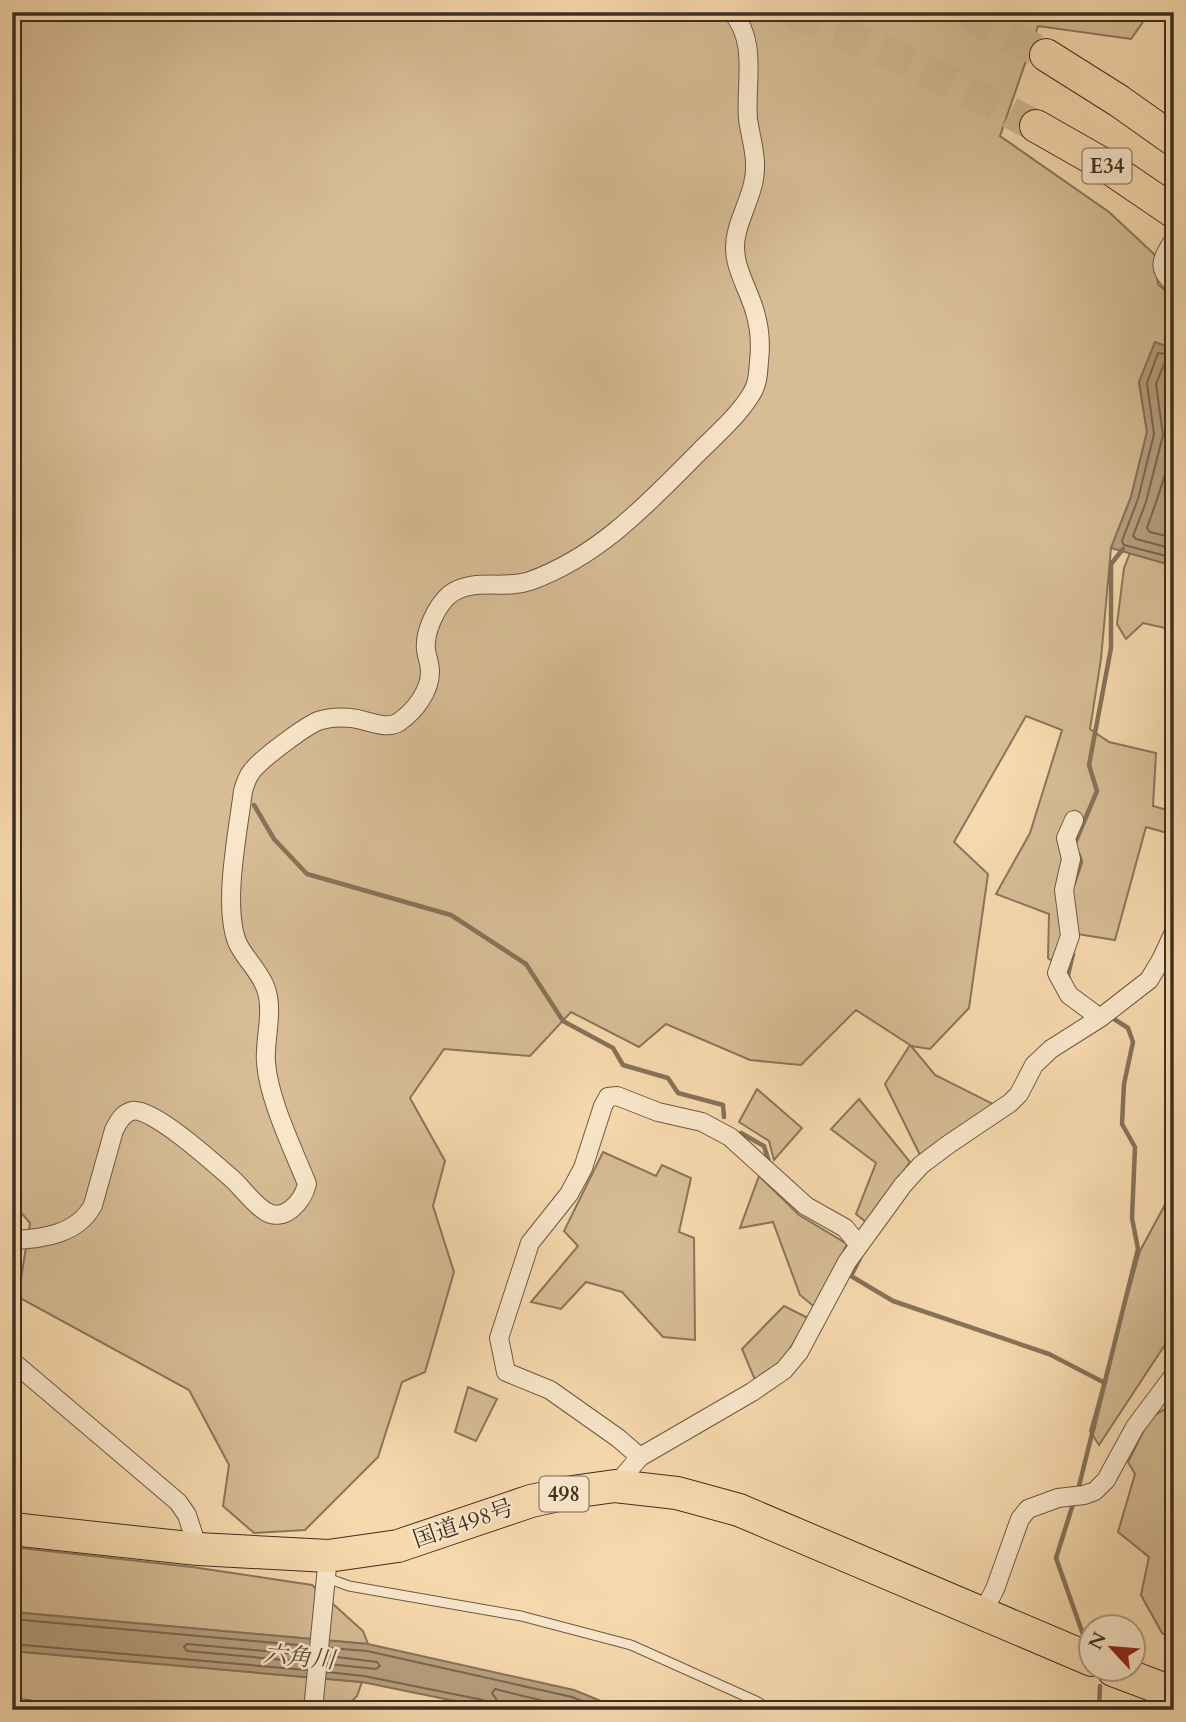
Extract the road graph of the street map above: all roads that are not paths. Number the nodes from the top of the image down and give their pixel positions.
1 (732, 12) edge
2 (1046, 55) tunnel mouth
3 (1036, 126) tunnel mouth
4 (1174, 140) edge
5 (1174, 212) edge
6 (1171, 244) dead end
7 (1174, 284) edge
8 (1074, 820) dead end
9 (1174, 932) edge
10 (1107, 1014) junction
11 (12, 1240) edge
12 (859, 1245) junction
13 (12, 1362) edge
14 (1174, 1375) edge
15 (640, 1457) junction
16 (615, 1486) junction
17 (12, 1529) edge
18 (198, 1549) junction
19 (327, 1574) junction
20 (982, 1614) junction
21 (1078, 1655) edge
22 (1148, 1683) edge
23 (1174, 1693) edge
24 (12, 1707) edge
25 (32, 1710) edge
26 (313, 1710) edge
27 (771, 1710) edge

1 - 11 street
2 - 4 highway, E34
3 - 5 highway, E34
6 - 7 street
8 - 10 street
9 - 10 street
10 - 12 street
12 - 15 street
12 - 15 street
13 - 18 street
14 - 20 street
15 - 16 street
16 - 19 highway, 国道498号 / 498
16 - 20 highway, 国道498号 / 498
17 - 18 highway, 国道498号 / 498
18 - 19 highway, 国道498号 / 498
19 - 26 street
19 - 27 lane
20 - 21 highway, 国道498号 / 498
22 - 23 highway
24 - 25 street

